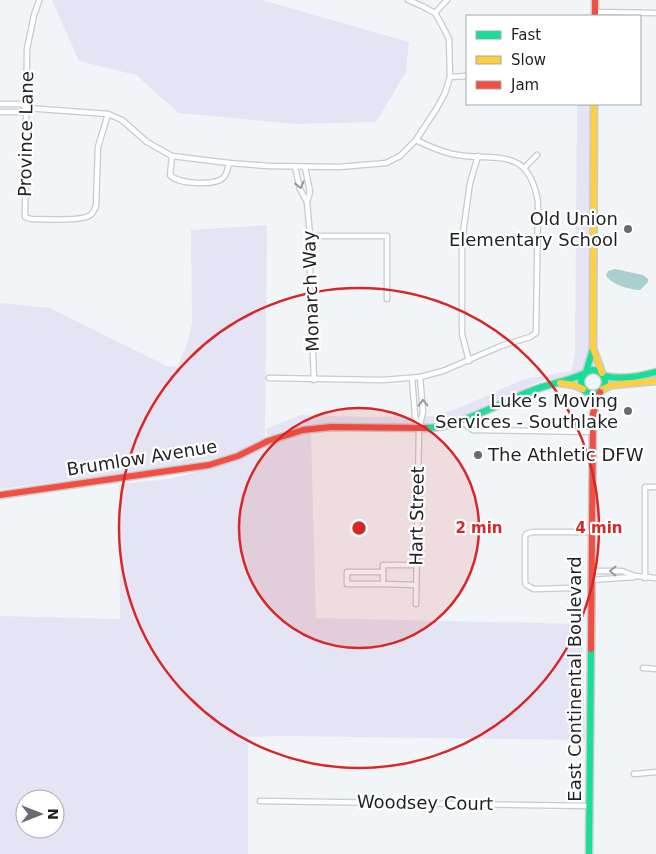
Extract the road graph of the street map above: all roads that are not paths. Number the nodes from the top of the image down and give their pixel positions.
1 (39, 0) edge
2 (408, 0) edge
3 (447, 0) edge
4 (595, 0) edge
5 (435, 13) junction
6 (656, 13) edge
7 (595, 14) edge
8 (466, 76) edge
9 (450, 77) junction
10 (0, 104) edge
11 (594, 105) edge
12 (27, 108) junction
13 (0, 112) edge
14 (108, 114) junction
15 (416, 140) junction
16 (537, 155) dead end
17 (172, 156) junction
18 (478, 156) junction
19 (229, 163) junction
20 (305, 166) junction
21 (296, 167) junction
22 (524, 168) junction
23 (307, 202) junction
24 (310, 236) junction
25 (387, 298) dead end
26 (593, 348) junction
27 (469, 361) junction
28 (656, 372) edge
29 (585, 373) junction
30 (603, 374) junction
31 (420, 377) junction
32 (269, 378) dead end
33 (412, 378) junction
34 (314, 380) junction
35 (656, 381) edge
36 (556, 383) junction
37 (584, 390) junction
38 (601, 391) junction
39 (593, 414) junction
40 (463, 420) junction
41 (419, 428) junction
42 (593, 432) junction
43 (656, 487) edge
44 (0, 495) edge
45 (591, 532) junction
46 (416, 565) junction
47 (591, 571) junction
48 (383, 572) junction
49 (635, 576) junction
50 (644, 578) junction
51 (656, 578) edge
52 (591, 580) junction
53 (383, 584) junction
54 (416, 585) junction
55 (570, 588) dead end
56 (416, 604) dead end
57 (642, 668) dead end
58 (656, 669) edge
59 (656, 772) edge
60 (634, 774) dead end
61 (260, 801) dead end
62 (590, 806) junction
63 (589, 854) edge

1 - 12 street, Province Lane
2 - 5 street
3 - 5 street
4 - 7 main road
5 - 9 street
6 - 7 street
8 - 9 street
9 - 15 street
10 - 12 street
11 - 26 main road
12 - 13 street
12 - 14 street
12 - 14 street, Province Lane
14 - 17 street
15 - 18 street
15 - 20 street
16 - 22 street
17 - 19 street
17 - 19 street
18 - 22 street
18 - 27 street
19 - 21 street
20 - 21 street
20 - 23 street, Monarch Way
21 -> 23 street, Monarch Way
22 - 27 street
23 - 24 street, Monarch Way
24 - 25 street
24 - 34 street, Monarch Way
26 - 29 main road
26 - 30 main road
27 - 31 street
28 - 30 main road
29 - 30 main road
29 - 36 main road, Brumlow Avenue
29 - 37 main road
30 - 38 main road
31 - 33 street
41 -> 31 street
32 - 34 street
33 - 34 street
33 - 41 street
35 - 38 main road
36 - 37 main road, Brumlow Avenue
36 - 40 main road, Brumlow Avenue
37 - 38 main road
37 - 39 main road, East Continental Boulevard
38 - 39 main road, East Continental Boulevard
39 - 42 main road, East Continental Boulevard
40 - 41 main road, Brumlow Avenue
40 - 42 street
41 - 44 main road, Brumlow Avenue
41 - 46 street, Hart Street
42 - 45 main road, East Continental Boulevard
43 - 50 street
45 - 47 main road, East Continental Boulevard
45 - 55 street
46 - 48 street
46 - 54 street, Hart Street
49 -> 47 street
47 - 52 main road, East Continental Boulevard
48 - 53 street
48 - 53 street
49 - 50 street
49 - 52 street
50 - 51 street
52 - 62 main road, East Continental Boulevard
53 - 54 street
54 - 56 street, Hart Street
57 - 58 street
59 - 60 street
61 - 62 street, Woodsey Court
62 - 63 main road, East Continental Boulevard

